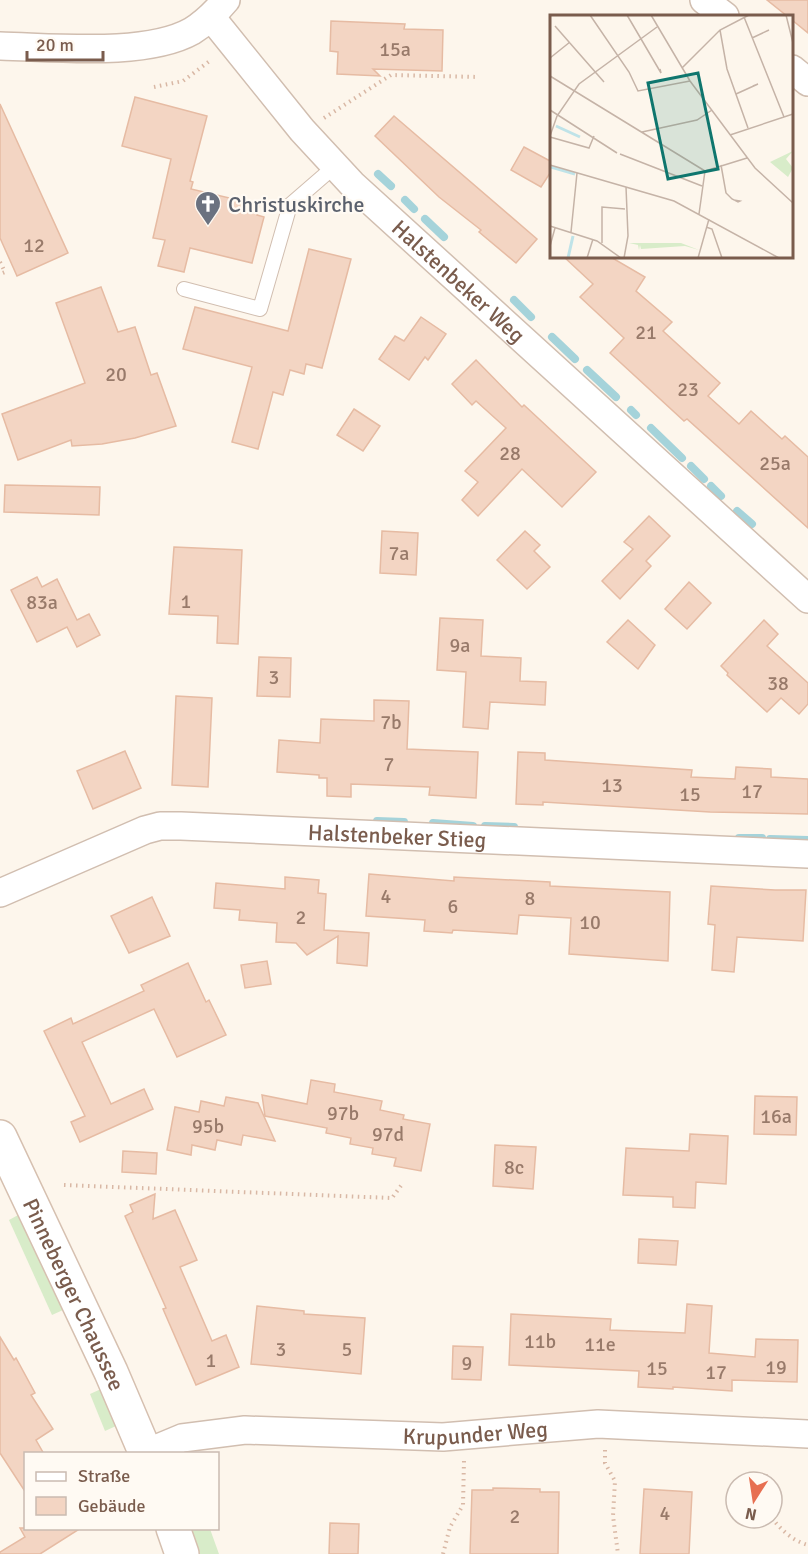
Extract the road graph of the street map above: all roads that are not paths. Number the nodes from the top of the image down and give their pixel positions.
1 (704, 0) edge
2 (218, 8) edge
3 (724, 15) edge
4 (0, 46) edge
5 (793, 70) edge
6 (808, 82) edge
7 (334, 166) junction
8 (184, 289) dead end
9 (808, 599) edge
10 (808, 854) edge
11 (0, 893) edge
12 (0, 1137) edge
13 (808, 1434) edge
14 (146, 1452) edge
15 (148, 1452) edge
16 (174, 1530) edge
17 (182, 1554) edge

1 - 3 street
2 - 4 street, Halstenbeker Weg
2 - 7 street, Halstenbeker Weg
5 - 6 street
7 - 8 lane
7 - 9 street, Halstenbeker Weg
10 - 11 street, Halstenbeker Stieg
12 - 14 main road, Pinneberger Chaussee
13 - 15 street, Krupunder Weg
16 - 17 main road

